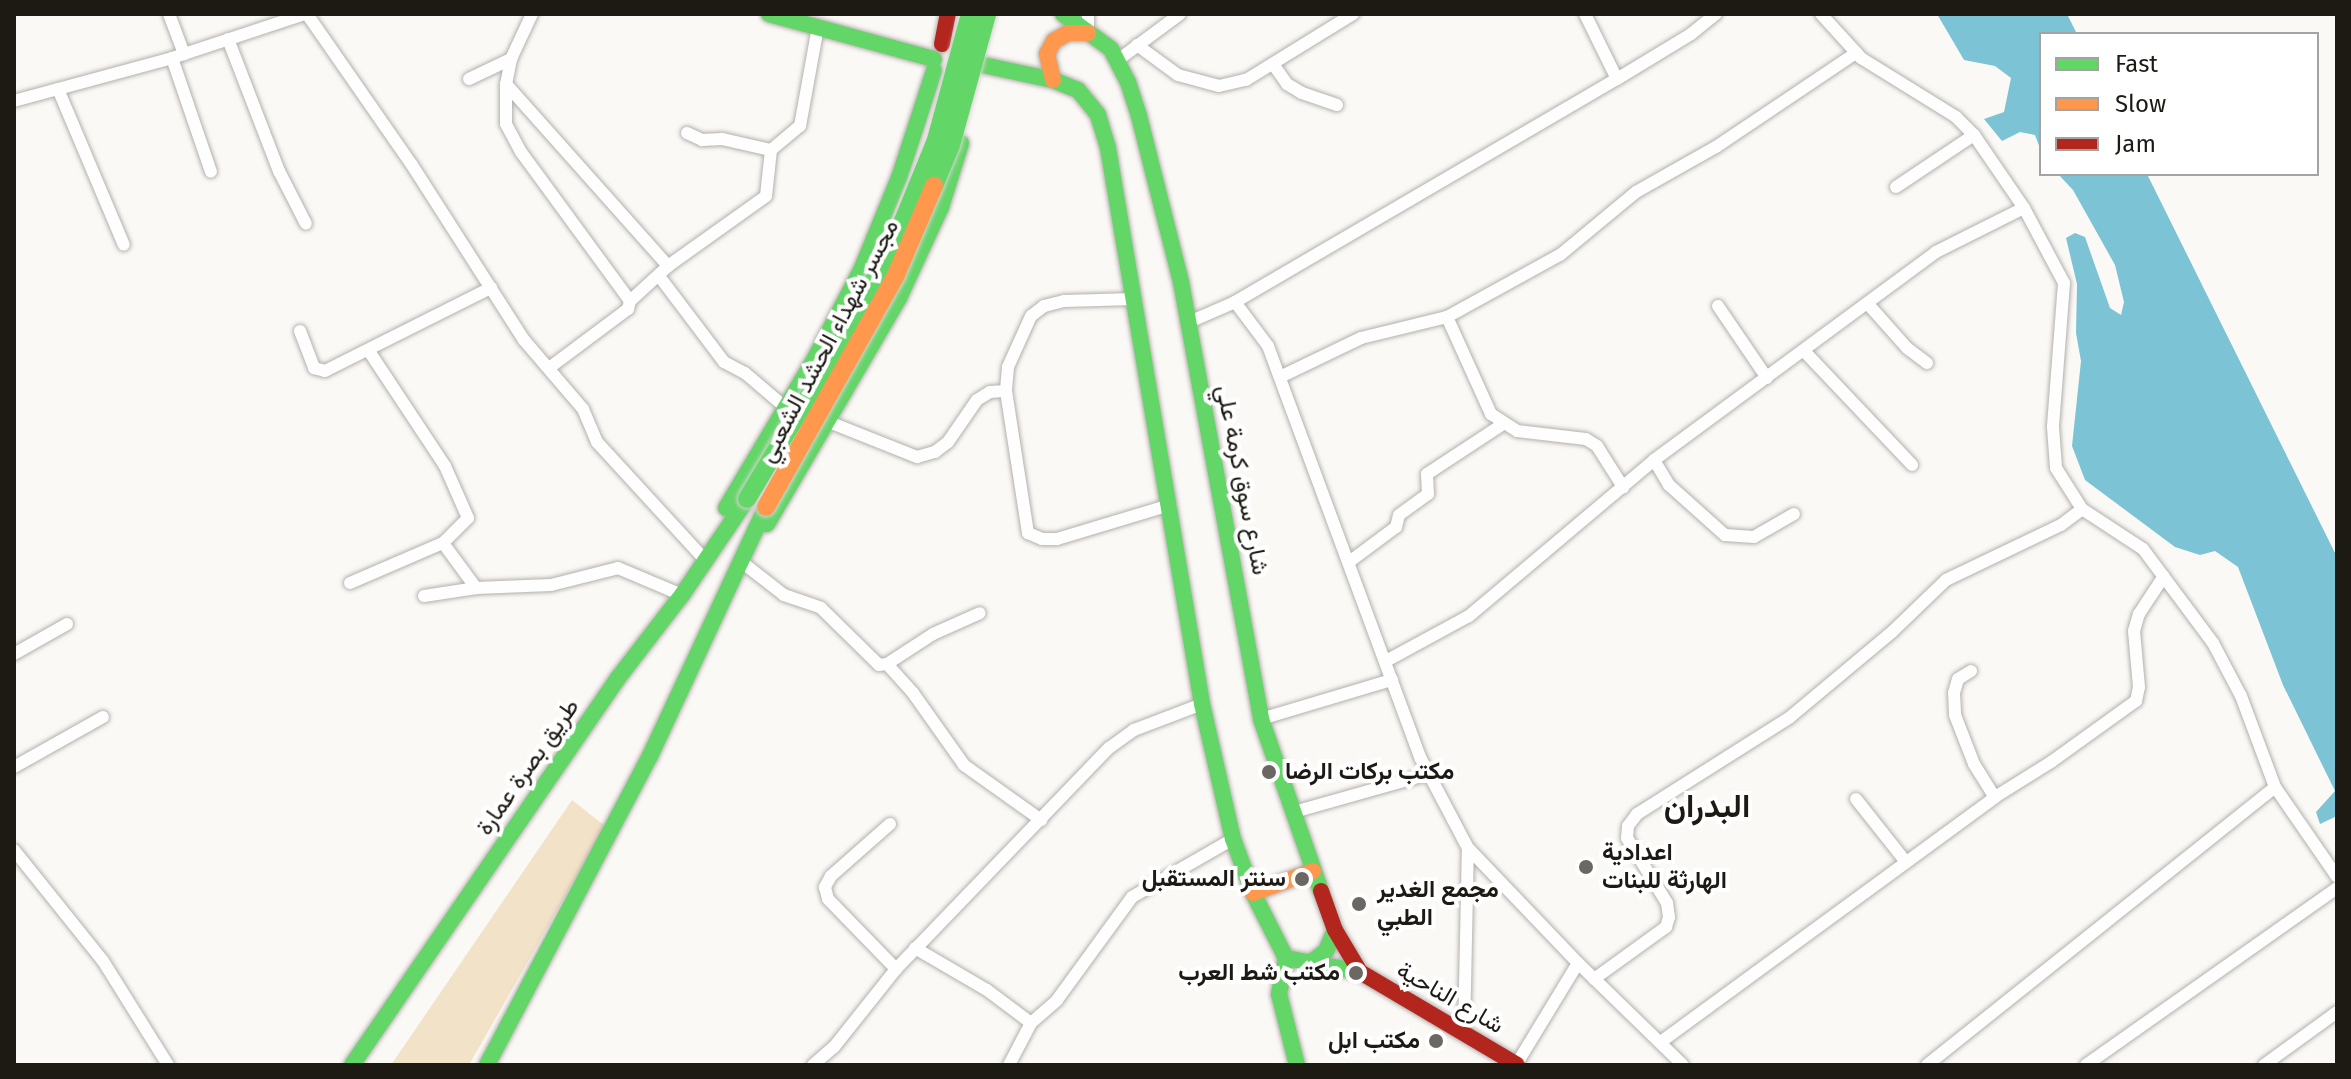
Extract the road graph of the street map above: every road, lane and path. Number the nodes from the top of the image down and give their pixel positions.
1 (169, 14) edge
2 (306, 14) edge
3 (532, 14) edge
4 (769, 14) edge
5 (948, 14) edge
6 (970, 14) edge
7 (987, 14) edge
8 (997, 14) edge
9 (1063, 14) edge
10 (1180, 14) edge
11 (1585, 14) edge
12 (1716, 14) edge
13 (1821, 14) edge
14 (1346, 16) edge
15 (1088, 23) edge
16 (818, 27) junction
17 (228, 39) junction
18 (1137, 45) junction
19 (1856, 53) junction
20 (178, 56) junction
21 (937, 58) junction
22 (511, 59) junction
23 (1118, 60) junction
24 (1273, 64) junction
25 (980, 67) junction
26 (469, 79) dead end
27 (1617, 79) junction
28 (1053, 80) junction
29 (506, 84) junction
30 (58, 89) junction
31 (14, 101) edge
32 (1337, 105) dead end
33 (687, 133) dead end
34 (1974, 135) junction
35 (771, 150) junction
36 (211, 172) dead end
37 (1896, 187) dead end
38 (2024, 208) junction
39 (306, 224) dead end
40 (124, 245) dead end
41 (668, 266) junction
42 (659, 276) junction
43 (491, 288) junction
44 (1134, 299) junction
45 (630, 301) junction
46 (1235, 302) junction
47 (1868, 304) junction
48 (1718, 306) dead end
49 (1447, 317) junction
50 (1187, 323) junction
51 (300, 331) dead end
52 (369, 351) junction
53 (1804, 351) junction
54 (1927, 363) dead end
55 (549, 368) junction
56 (1280, 377) junction
57 (1767, 378) junction
58 (1006, 391) junction
59 (785, 407) junction
60 (829, 422) junction
61 (1503, 424) junction
62 (1654, 460) junction
63 (1912, 465) dead end
64 (1623, 487) junction
65 (1170, 505) junction
66 (2082, 509) junction
67 (1794, 514) dead end
68 (443, 543) junction
69 (705, 560) junction
70 (1349, 562) junction
71 (743, 563) junction
72 (2164, 576) junction
73 (350, 583) dead end
74 (476, 588) junction
75 (682, 595) junction
76 (424, 596) dead end
77 (980, 613) dead end
78 (67, 624) dead end
79 (14, 654) edge
80 (1386, 661) junction
81 (887, 664) junction
82 (1971, 671) dead end
83 (1392, 680) junction
84 (1202, 704) junction
85 (103, 717) dead end
86 (1261, 719) junction
87 (14, 767) edge
88 (1428, 774) junction
89 (2275, 787) junction
90 (1995, 797) junction
91 (1856, 799) dead end
92 (1294, 812) junction
93 (1041, 820) junction
94 (890, 824) dead end
95 (1233, 839) junction
96 (1468, 848) junction
97 (14, 850) edge
98 (1906, 862) junction
99 (1313, 871) junction
100 (2337, 877) edge
101 (2337, 888) edge
102 (1253, 893) junction
103 (1335, 930) junction
104 (915, 948) junction
105 (1286, 958) junction
106 (1578, 963) junction
107 (1309, 964) junction
108 (896, 969) junction
109 (1360, 972) junction
110 (1594, 979) junction
111 (2337, 1012) edge
112 (1031, 1023) junction
113 (1464, 1034) junction
114 (1662, 1041) junction
115 (168, 1065) edge
116 (352, 1065) edge
117 (487, 1065) edge
118 (813, 1065) edge
119 (1009, 1065) edge
120 (1297, 1065) edge
121 (1517, 1065) edge
122 (1683, 1065) edge
123 (1927, 1065) edge
124 (2086, 1065) edge
125 (2264, 1065) edge

1 - 20 street
2 - 17 street
2 - 43 street
3 - 22 street
4 - 16 main road
5 - 21 main road
6 - 69 main road, طريق بصرة عمارة, bridge
7 - 71 main road, مجسر شهداء الحشد الشعبي, bridge
8 - 25 main road
9 - 15 main road, شارع سوق كرمة علي
10 - 18 street
11 - 27 street
12 - 27 street
13 - 19 street
14 - 24 street
15 - 23 main road, شارع سوق كرمة علي
15 - 28 main road
16 - 21 main road
16 - 35 street
17 - 20 street
17 - 39 street
18 - 23 street
18 - 24 street
19 - 34 street
19 - 49 street
20 - 30 street
20 - 36 street
21 - 25 main road
21 - 25 main road
21 - 59 main road
22 - 26 street
22 - 29 street
23 - 50 main road, شارع سوق كرمة علي
24 - 32 street
25 - 28 main road
25 - 60 main road
27 - 46 street
28 - 44 main road
29 - 41 street
29 - 45 street
30 - 31 street
30 - 40 street
33 - 35 street
34 - 37 street
34 - 38 street
35 - 41 street
38 - 47 street
38 - 66 street
41 - 42 street
42 - 45 street
42 - 59 street
43 - 52 street
43 - 55 street
44 - 58 street
44 - 65 main road
45 - 55 street
46 - 50 street
46 - 56 street
47 - 53 street
47 - 54 street
48 - 57 street
49 - 56 street
49 - 61 street
50 - 86 main road, شارع سوق كرمة علي
51 - 52 street
52 - 68 street
53 - 57 street
53 - 63 street
55 - 69 street
56 - 70 street
57 - 62 street
58 - 60 street
58 - 65 street
59 - 69 main road
60 - 71 main road
61 - 64 street
61 - 70 street
62 - 64 street
62 - 67 street
64 - 80 street
65 - 84 main road
66 - 72 street
66 - 110 street
68 - 73 street
68 - 74 street
69 - 75 main road, طريق بصرة عمارة
70 - 80 street
71 - 81 street
71 - 117 main road
72 - 89 street
72 - 90 street
74 - 75 street
74 - 76 street
75 - 116 main road, طريق بصرة عمارة
77 - 81 street
78 - 79 street
80 - 83 street
81 - 93 street
82 - 90 street
83 - 86 street
83 - 88 street
84 - 93 street
84 - 95 main road
85 - 87 street
86 - 92 main road, شارع سوق كرمة علي
88 - 92 street
88 - 96 street
89 - 100 street
89 - 123 street
90 - 98 street
91 - 98 street
92 - 99 main road, شارع سوق كرمة علي
93 - 104 street
94 - 108 street
95 - 102 main road
95 - 112 street
96 - 106 street
96 - 113 street
97 - 115 street
98 - 114 street
99 - 102 main road
99 - 103 main road, شارع سوق كرمة علي
101 - 124 street
102 - 105 main road
103 - 107 main road
103 - 109 main road, شارع سوق كرمة علي
104 - 108 street
104 - 112 street
105 - 107 main road
105 - 120 main road
106 - 110 street
106 - 121 street
107 - 109 main road
108 - 118 street
109 - 113 main road, شارع الناحية
110 - 114 street
111 - 125 street
112 - 119 street
113 - 121 main road, شارع الناحية
114 - 122 street

